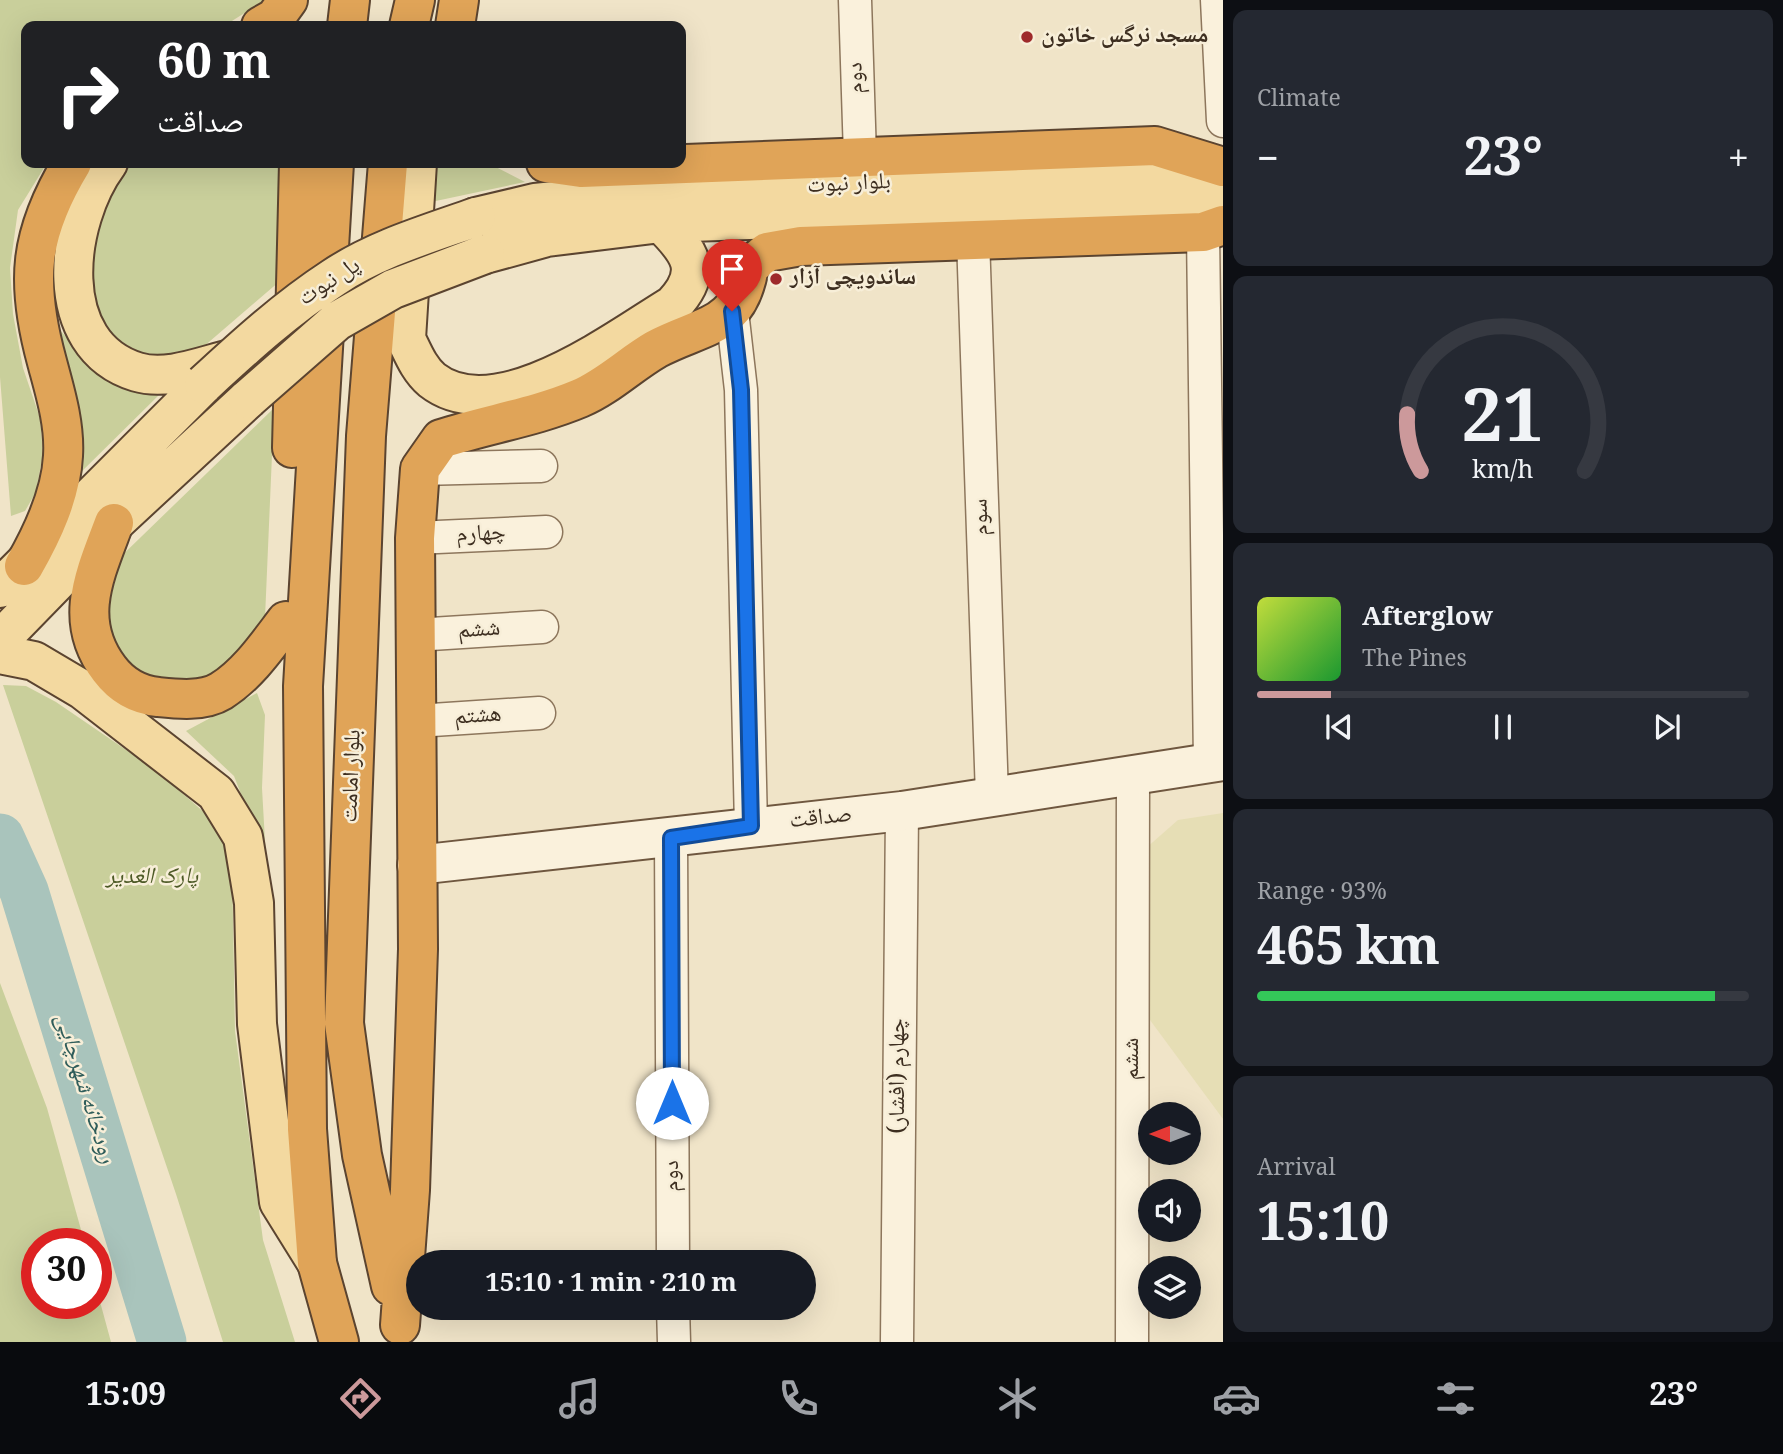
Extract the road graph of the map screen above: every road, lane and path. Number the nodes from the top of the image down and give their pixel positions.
1 (288, 0) edge
2 (308, 0) edge
3 (350, 0) edge
4 (415, 0) edge
5 (459, 0) edge
6 (855, 0) edge
7 (1217, 0) edge
8 (270, 21) edge
9 (306, 21) edge
10 (348, 21) edge
11 (410, 21) edge
12 (456, 21) edge
13 (1223, 121) edge
14 (860, 156) junction
15 (686, 164) edge
16 (1223, 167) edge
17 (69, 168) edge
18 (105, 168) edge
19 (334, 168) edge
20 (387, 168) edge
21 (417, 168) edge
22 (297, 174) edge
23 (476, 216) joint
24 (1216, 221) edge
25 (661, 223) junction
26 (973, 238) junction
27 (485, 254) joint
28 (732, 311) junction
29 (218, 371) junction
30 (541, 466) dead end
31 (420, 468) junction
32 (114, 523) junction
33 (546, 532) dead end
34 (415, 538) junction
35 (12, 577) edge
36 (286, 621) junction
37 (542, 627) dead end
38 (415, 635) junction
39 (0, 640) edge
40 (0, 654) edge
41 (303, 686) junction
42 (539, 713) dead end
43 (417, 721) junction
44 (1216, 762) edge
45 (1133, 776) junction
46 (992, 796) junction
47 (901, 811) junction
48 (751, 826) junction
49 (671, 838) junction
50 (417, 865) junction
51 (673, 1250) edge
52 (317, 1263) junction
53 (673, 1320) edge
54 (403, 1334) edge
55 (339, 1342) edge
56 (674, 1342) edge
57 (897, 1342) edge
58 (1132, 1342) edge

1 - 8 highway
2 - 9 highway
3 - 10 highway
4 - 11 highway
5 - 12 highway
6 - 14 street, دوم
7 - 13 street
14 - 15 highway
14 - 16 highway
16 - 23 main road, بلوار نبوت
17 - 35 highway
18 - 29 main road
19 - 41 highway, بلوار امامت
20 - 54 highway, بلوار امامت
21 - 25 main road
22 - 36 highway
23 - 29 main road, پل نبوت, bridge
24 - 25 main road, بلوار نبوت
24 - 26 highway
24 - 44 street
25 - 27 main road, بلوار نبوت
26 - 28 highway
26 - 46 street, سوم
27 - 32 main road, پل نبوت, bridge
28 - 31 highway
28 - 48 street
29 - 35 main road, پل نبوت
30 - 31 street
31 - 34 highway
32 - 36 highway
32 - 39 main road, پل نبوت
33 - 34 street, چهارم
34 - 38 highway
36 - 41 highway
37 - 38 street, ششم
38 - 43 highway
40 - 52 main road
41 - 52 highway, بلوار امامت
42 - 43 street, هشتم
43 - 50 highway
44 - 45 street, صداقت
45 - 46 street, صداقت
45 - 58 street, ششم
46 - 47 street, صداقت
47 - 48 street, صداقت
47 - 57 street, چهارم (افشار)
48 - 49 street, صداقت
49 - 50 street, صداقت
49 - 51 street, دوم
50 - 54 highway
52 - 55 highway, بلوار امامت
53 - 56 street

